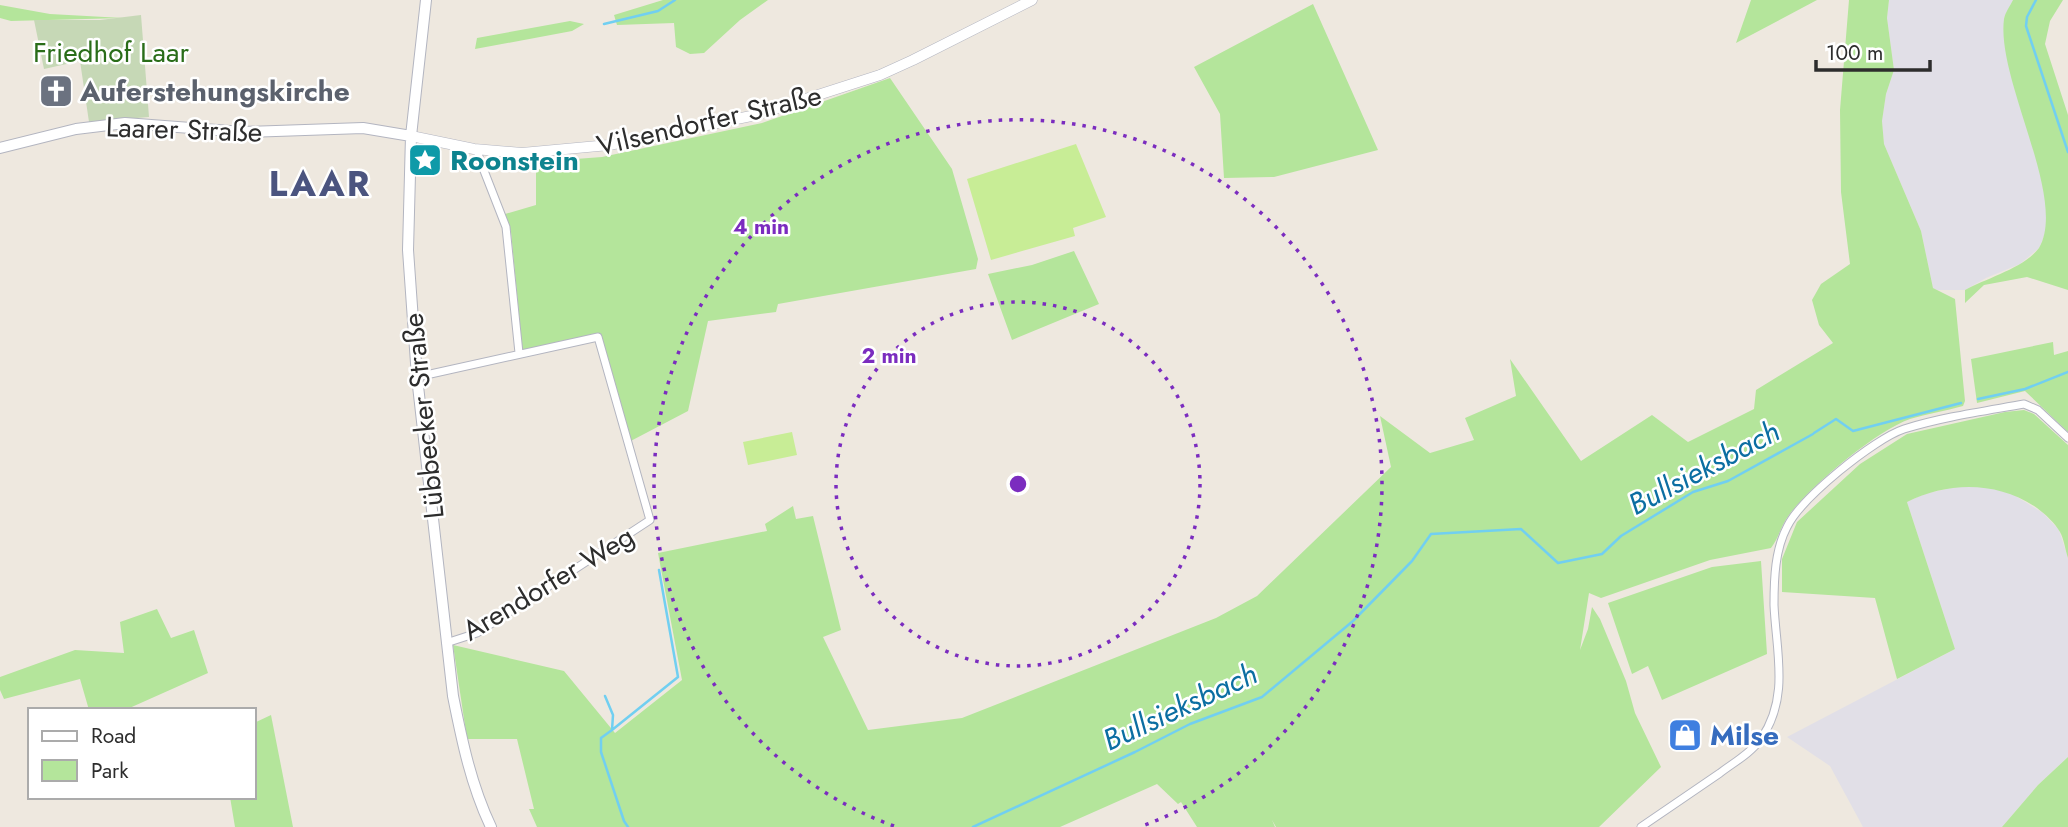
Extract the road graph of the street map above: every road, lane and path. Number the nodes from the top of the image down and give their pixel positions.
1 (426, 0) edge
2 (1032, 0) edge
3 (411, 136) junction
4 (0, 148) edge
5 (477, 150) junction
6 (519, 353) junction
7 (418, 377) junction
8 (2068, 438) edge
9 (446, 643) junction
10 (491, 827) edge
11 (1641, 827) edge

1 - 3 main road, Lübbecker Straße
2 - 5 street, Vilsendorfer Straße
3 - 4 main road, Laarer Straße
3 - 5 street, Vilsendorfer Straße
3 - 7 main road, Lübbecker Straße
5 - 6 street
6 - 7 street, Arendorfer Weg
6 - 9 street, Arendorfer Weg
7 - 9 main road, Lübbecker Straße
8 - 11 street
9 - 10 main road, Lübbecker Straße

